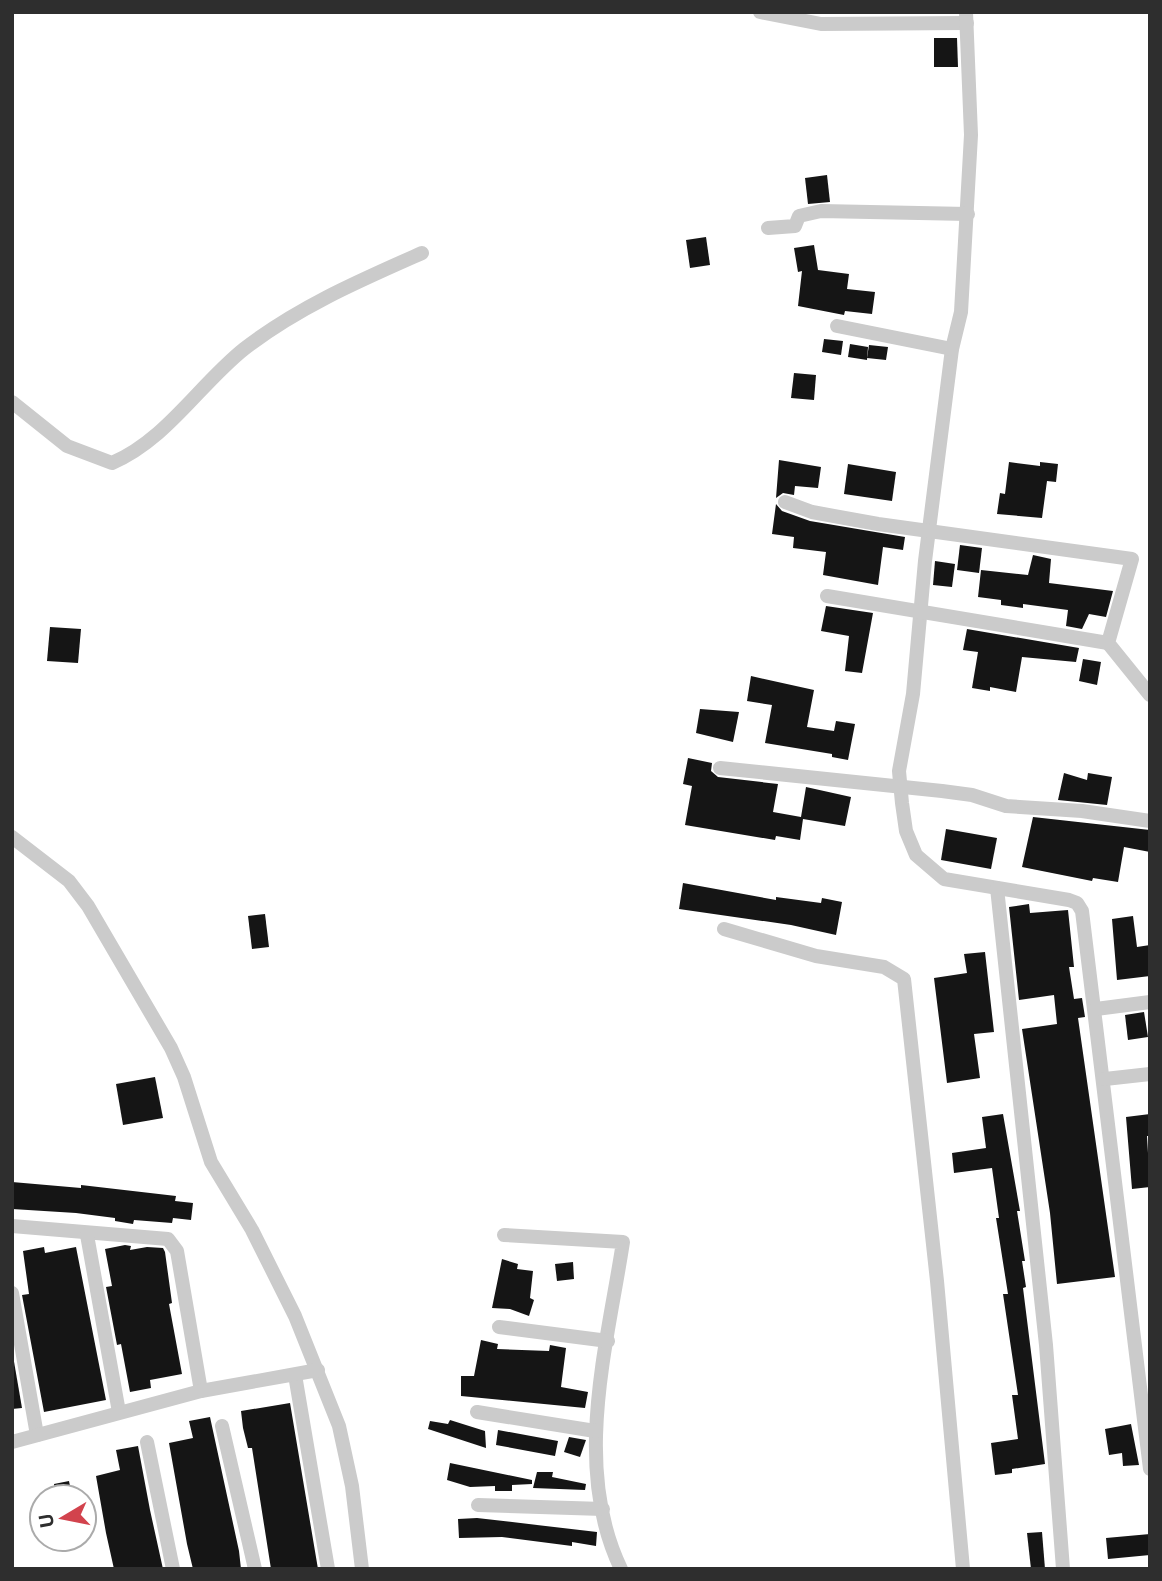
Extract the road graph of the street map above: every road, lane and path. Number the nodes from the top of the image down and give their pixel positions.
1 (760, 12) edge
2 (966, 18) edge
3 (968, 214) junction
4 (768, 228) dead end
5 (422, 253) dead end
6 (837, 326) dead end
7 (952, 349) junction
8 (12, 401) edge
9 (785, 502) dead end
10 (930, 529) junction
11 (827, 596) dead end
12 (923, 610) junction
13 (1108, 643) junction
14 (1150, 695) edge
15 (720, 768) dead end
16 (901, 788) junction
17 (1150, 821) edge
18 (12, 837) edge
19 (996, 888) junction
20 (724, 929) dead end
21 (1150, 1002) edge
22 (1096, 1009) junction
23 (1150, 1074) edge
24 (1105, 1079) junction
25 (12, 1226) edge
26 (87, 1235) junction
27 (505, 1235) dead end
28 (12, 1293) edge
29 (499, 1327) dead end
30 (608, 1341) junction
31 (318, 1370) junction
32 (295, 1375) junction
33 (201, 1391) junction
34 (119, 1412) junction
35 (477, 1412) dead end
36 (222, 1426) dead end
37 (595, 1431) junction
38 (37, 1435) junction
39 (12, 1442) edge
40 (147, 1442) dead end
41 (1150, 1469) edge
42 (478, 1506) dead end
43 (603, 1509) junction
44 (173, 1569) edge
45 (255, 1569) edge
46 (328, 1569) edge
47 (362, 1569) edge
48 (621, 1569) edge
49 (963, 1569) edge
50 (1063, 1569) edge

1 - 2 street
2 - 3 street
3 - 4 street
3 - 7 street
5 - 8 street
6 - 7 street
7 - 10 street
9 - 10 street
10 - 12 street
10 - 13 street
11 - 12 street
12 - 13 street
12 - 16 street
13 - 14 street
15 - 16 street
16 - 17 street
16 - 19 street
18 - 31 street
19 - 22 street
19 - 50 street
20 - 49 street
21 - 22 street
22 - 24 street
23 - 24 street
24 - 41 street
25 - 26 street
26 - 33 street
26 - 34 street
27 - 30 street
28 - 38 street
29 - 30 street
30 - 37 street
31 - 32 street
31 - 47 street
32 - 33 street
32 - 46 street
33 - 34 street
34 - 38 street
35 - 37 street
36 - 45 street
37 - 43 street
38 - 39 street
40 - 44 street
42 - 43 street
43 - 48 street

